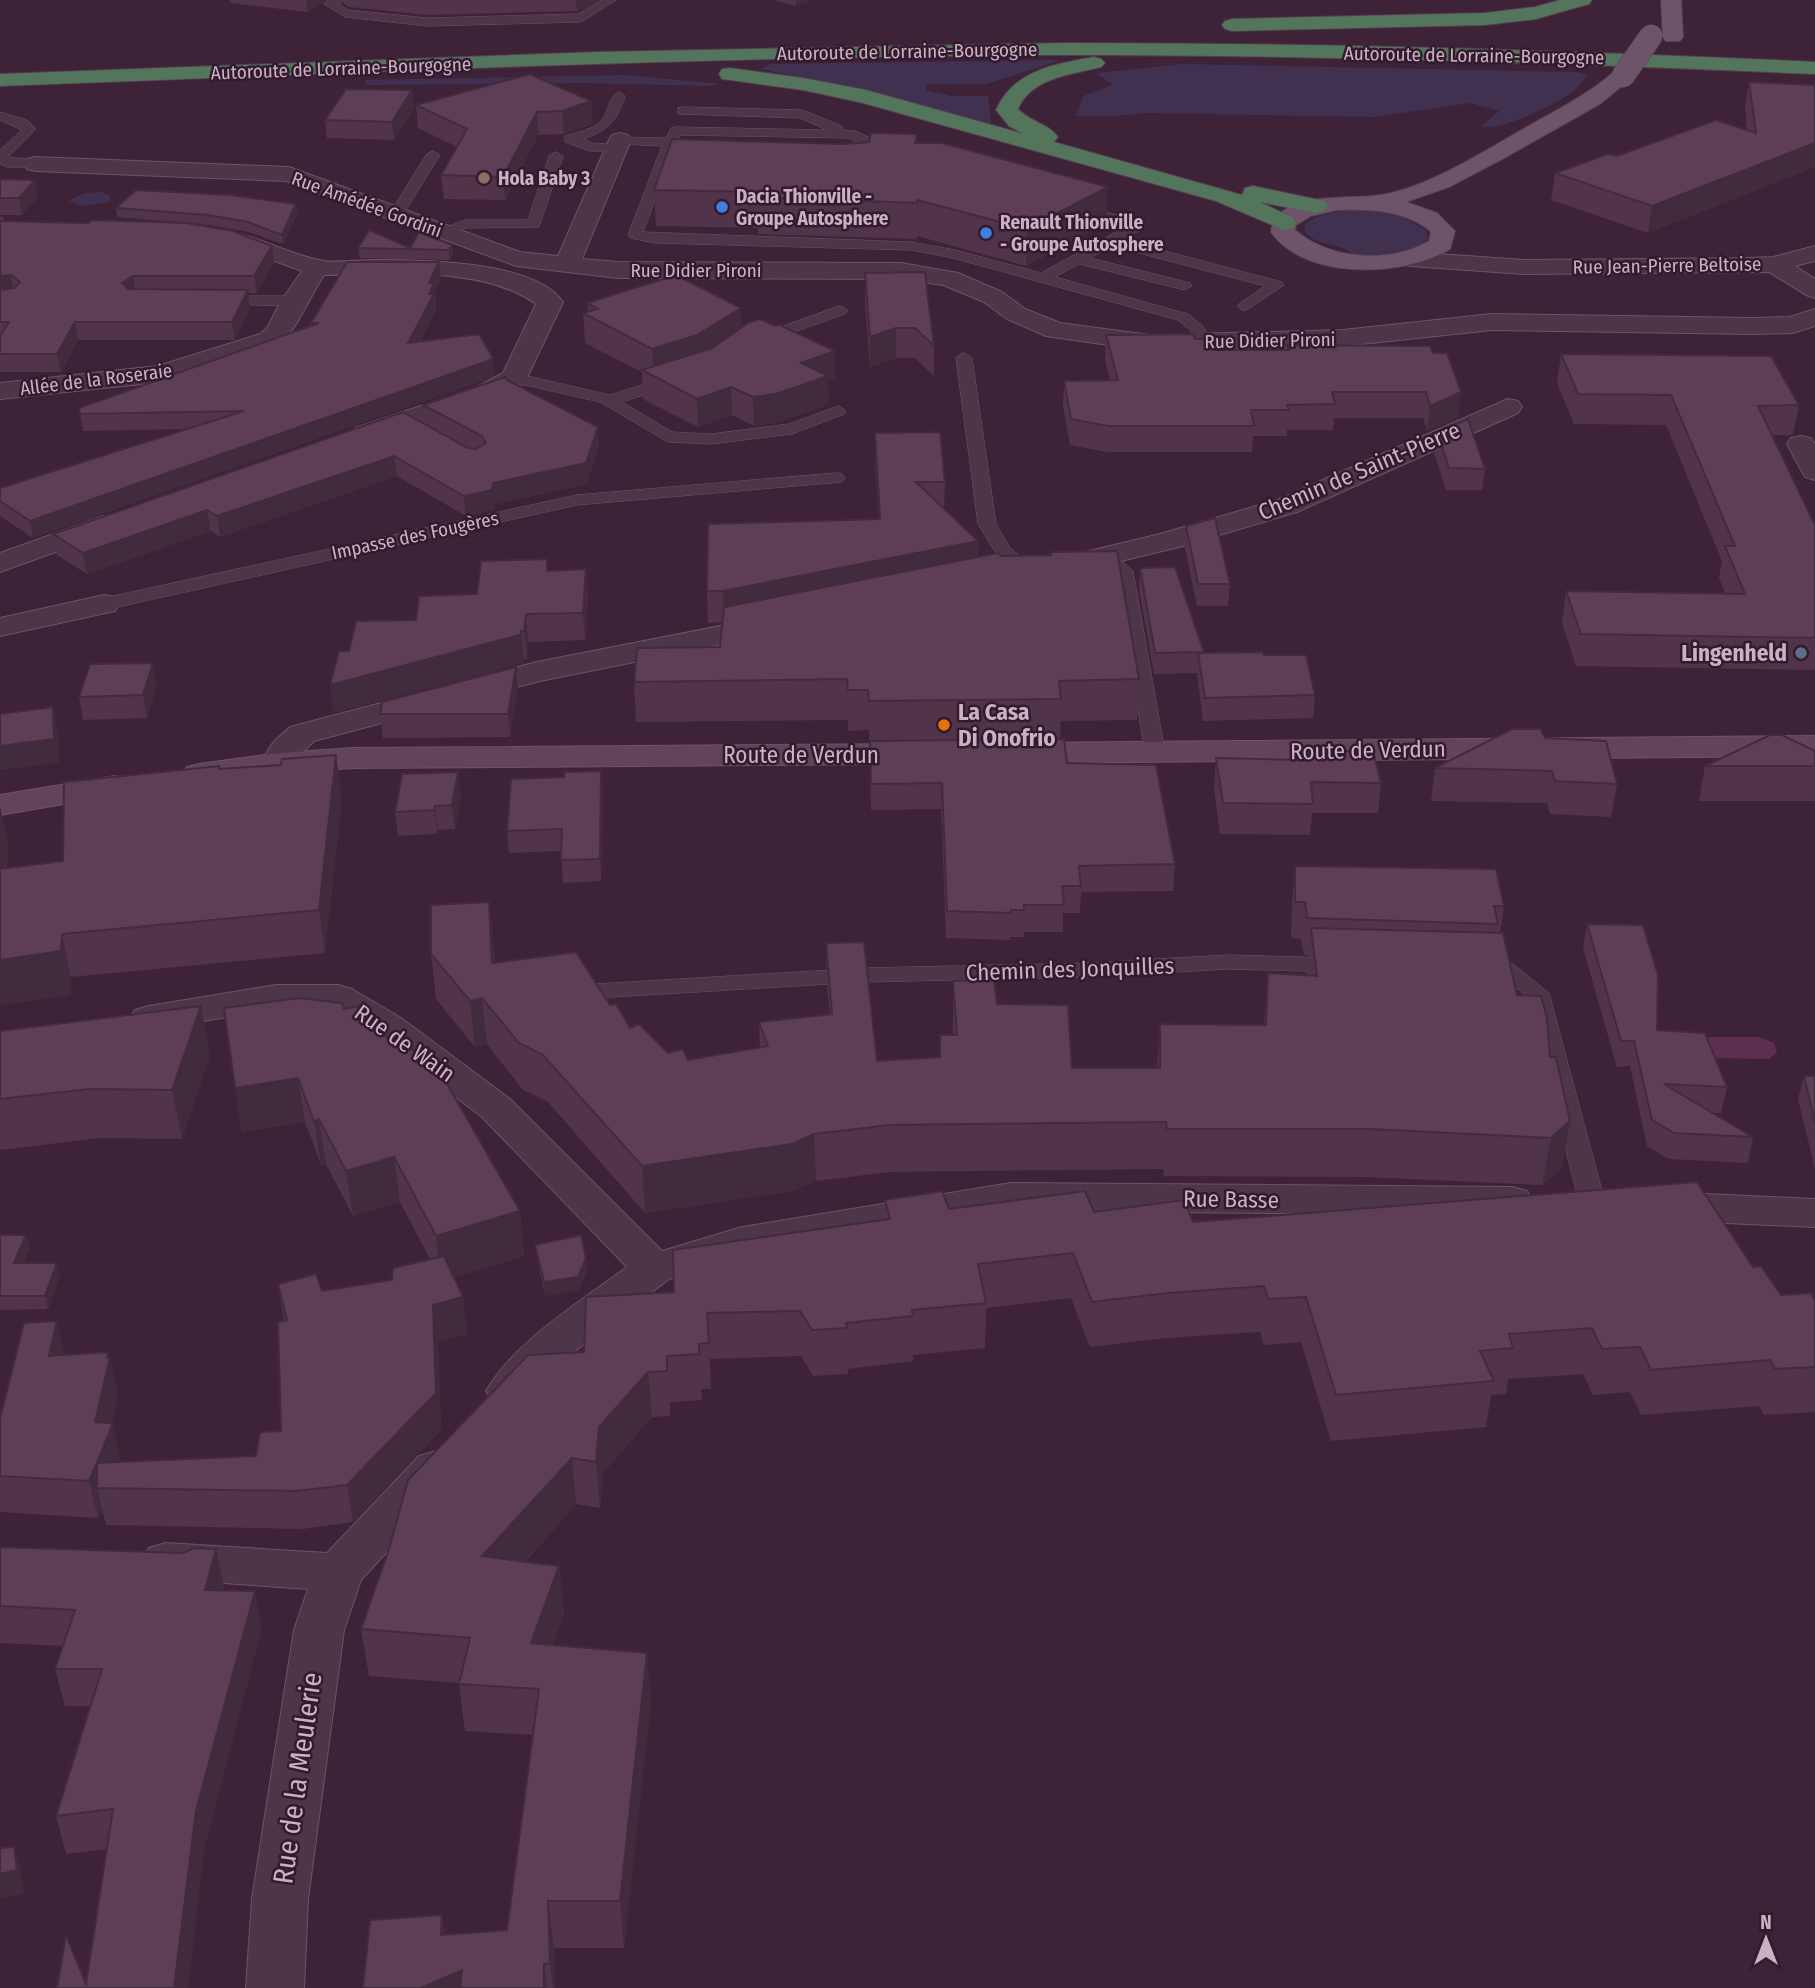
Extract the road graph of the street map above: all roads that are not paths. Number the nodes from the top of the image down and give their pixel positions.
1 (338, 0) edge
2 (610, 0) edge
3 (1582, 0) edge
4 (1652, 0) edge
5 (1671, 0) edge
6 (1211, 25) dead end
7 (1019, 29) dead end
8 (667, 46) junction
9 (1312, 51) junction
10 (1815, 57) edge
11 (0, 68) edge
12 (1815, 68) edge
13 (280, 70) junction
14 (0, 80) edge
15 (619, 96) dead end
16 (683, 111) dead end
17 (0, 116) edge
18 (848, 141) junction
19 (670, 142) junction
20 (619, 144) junction
21 (433, 155) dead end
22 (556, 156) dead end
23 (914, 160) edge
24 (34, 164) joint
25 (1059, 204) edge
26 (1372, 204) junction
27 (1316, 206) junction
28 (397, 214) junction
29 (1284, 223) junction
30 (1437, 228) junction
31 (444, 231) junction
32 (203, 233) edge
33 (1110, 241) junction
34 (1815, 253) edge
35 (1077, 259) junction
36 (1410, 259) junction
37 (569, 264) junction
38 (1774, 264) junction
39 (1560, 266) junction
40 (317, 268) junction
41 (1043, 278) junction
42 (1185, 286) dead end
43 (1815, 290) edge
44 (202, 301) edge
45 (294, 301) junction
46 (1245, 306) dead end
47 (840, 311) dead end
48 (1815, 317) edge
49 (1203, 342) junction
50 (742, 345) edge
51 (964, 358) dead end
52 (682, 377) edge
53 (514, 378) junction
54 (0, 391) edge
55 (606, 399) junction
56 (1508, 407) dead end
57 (838, 411) dead end
58 (338, 443) edge
59 (1801, 444) dead end
60 (1815, 471) edge
61 (836, 478) dead end
62 (133, 515) edge
63 (1105, 556) junction
64 (0, 563) edge
65 (1031, 573) junction
66 (991, 581) edge
67 (104, 604) joint
68 (804, 619) edge
69 (0, 627) edge
70 (1815, 746) edge
71 (1155, 752) junction
72 (281, 763) junction
73 (0, 805) edge
74 (1367, 965) edge
75 (1463, 968) edge
76 (595, 991) edge
77 (110, 1024) edge
78 (1592, 1202) junction
79 (1815, 1213) edge
80 (654, 1269) junction
81 (122, 1558) edge
82 (338, 1572) junction
83 (275, 1988) edge

1 - 2 lane
3 - 6 highway
4 - 26 main road, bridge
5 - 30 main road
7 - 8 highway
8 - 10 highway, Autoroute de Lorraine-Bourgogne
8 - 11 highway, Autoroute de Lorraine-Bourgogne
9 - 12 highway, Autoroute de Lorraine-Bourgogne
9 - 13 highway, Autoroute de Lorraine-Bourgogne
9 - 27 highway
13 - 14 highway, Autoroute de Lorraine-Bourgogne
13 - 29 highway
15 - 20 lane
16 - 18 lane
17 - 24 lane
18 - 19 lane
18 - 23 lane
19 - 20 lane
19 - 41 lane
20 - 37 street
21 - 28 lane
22 - 31 lane
24 - 28 street, Rue Amédée Gordini
25 - 33 lane
26 - 27 main road
26 - 30 main road
27 - 29 main road
28 - 31 street, Rue Amédée Gordini
29 - 36 main road
30 - 36 main road
30 - 39 street, Rue Jean-Pierre Beltoise
31 - 37 street, Rue Amédée Gordini
32 - 40 street
33 - 35 lane
33 - 46 lane
34 - 38 street, Rue Jean-Pierre Beltoise
35 - 41 lane
35 - 42 lane
36 - 39 street, Rue Jean-Pierre Beltoise
37 - 49 street, Rue Didier Pironi
38 - 39 street, Rue Jean-Pierre Beltoise
38 - 43 street
40 - 45 street, Allée de la Roseraie
40 - 53 street
41 - 49 lane
44 - 45 lane
45 - 54 street, Allée de la Roseraie
47 - 50 lane
48 - 49 street, Rue Didier Pironi
51 - 65 lane
52 - 55 lane
53 - 55 lane
53 - 58 street
55 - 57 lane
56 - 63 street, Chemin de Saint-Pierre
59 - 60 street
61 - 67 lane, Impasse des Fougères
62 - 64 street
63 - 65 street, Chemin de Saint-Pierre
63 - 71 lane
65 - 66 street, Chemin de Saint-Pierre
67 - 69 street, Impasse des Fougères
68 - 72 street
70 - 71 main road, Route de Verdun
71 - 72 main road, Route de Verdun
72 - 73 main road, Route de Verdun
74 - 76 lane, Chemin des Jonquilles
75 - 78 lane
77 - 80 street, Rue de Wain
78 - 79 street, Rue Basse
78 - 80 street, Rue Basse
80 - 82 street, Rue Basse
81 - 82 street
82 - 83 street, Rue de la Meulerie

